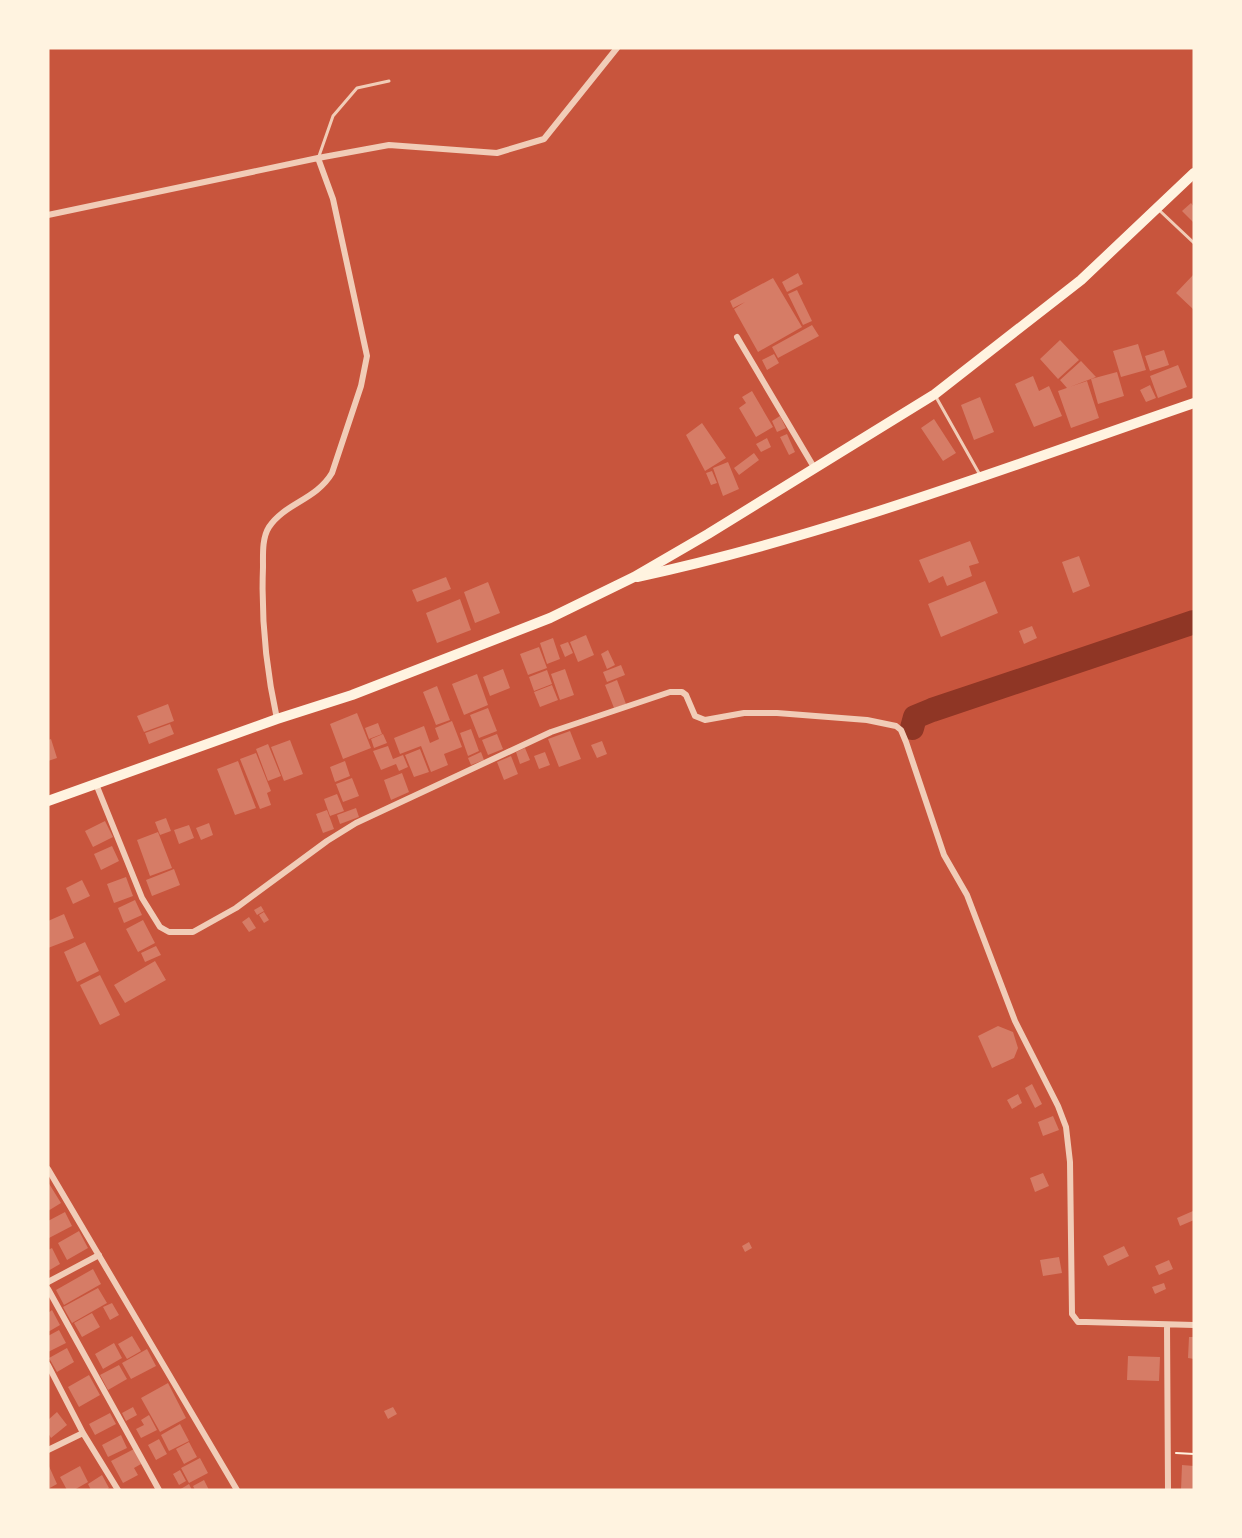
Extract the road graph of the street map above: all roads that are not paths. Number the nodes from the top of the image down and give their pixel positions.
1 (617, 48) edge
2 (389, 81) dead end
3 (318, 158) junction
4 (1194, 173) edge
5 (1157, 209) junction
6 (48, 215) edge
7 (1194, 243) edge
8 (737, 337) dead end
9 (935, 394) junction
10 (1194, 403) edge
11 (814, 469) junction
12 (981, 476) junction
13 (634, 578) junction
14 (277, 719) junction
15 (96, 784) junction
16 (48, 801) edge
17 (48, 1169) edge
18 (99, 1255) junction
19 (48, 1282) edge
20 (48, 1289) edge
21 (1167, 1325) junction
22 (1194, 1325) edge
23 (48, 1365) edge
24 (83, 1433) junction
25 (48, 1450) edge
26 (118, 1490) edge
27 (159, 1490) edge
28 (237, 1490) edge
29 (1168, 1490) edge

1 - 3 street
2 - 3 lane
3 - 6 street
3 - 14 street
4 - 5 main road
5 - 7 lane
5 - 9 main road
8 - 11 street
9 - 11 main road
9 - 12 lane
10 - 12 main road
11 - 13 main road
12 - 13 main road
13 - 14 main road
14 - 15 main road
15 - 16 main road
15 - 21 street
17 - 18 street
18 - 19 street
18 - 28 street
20 - 27 street
21 - 22 street
21 - 29 street
23 - 24 street
24 - 25 street
24 - 26 street

